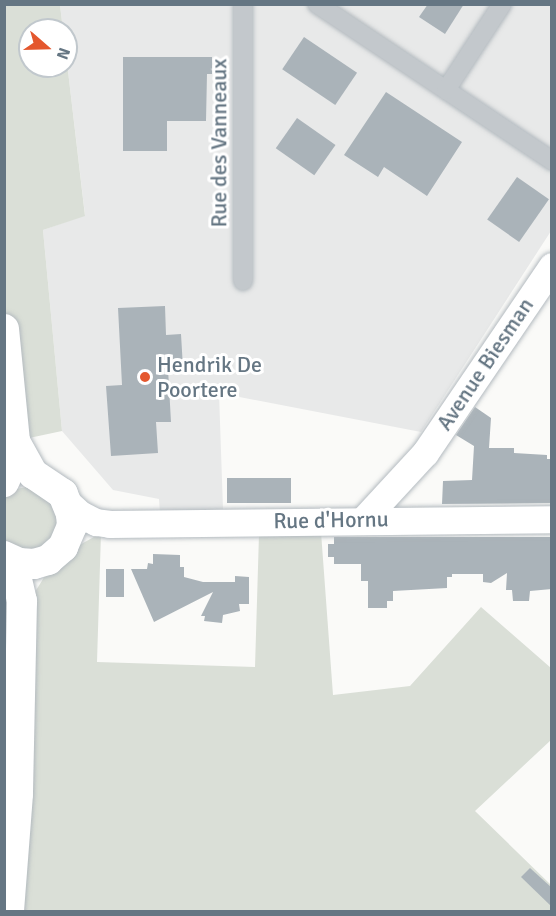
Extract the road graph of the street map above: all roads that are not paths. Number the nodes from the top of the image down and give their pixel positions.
1 (243, 4) edge
2 (317, 4) edge
3 (502, 4) edge
4 (446, 90) junction
5 (552, 161) edge
6 (552, 266) edge
7 (243, 281) dead end
8 (4, 329) edge
9 (15, 441) junction
10 (417, 462) junction
11 (47, 481) junction
12 (4, 484) edge
13 (68, 503) junction
14 (364, 519) junction
15 (398, 519) junction
16 (552, 519) edge
17 (110, 524) junction
18 (55, 553) junction
19 (5, 557) edge
20 (22, 601) junction
21 (9, 912) edge

1 - 7 street, Rue des Vanneaux
2 - 4 street
3 - 4 street
4 - 5 street
6 - 10 street, Avenue Biesman
8 - 9 main road
9 - 11 main road
9 - 12 main road
10 - 14 street, Avenue Biesman
10 - 15 street, Avenue Biesman
11 - 12 main road
11 - 13 main road
13 - 17 street
13 - 18 main road
14 - 15 street, Rue d'Hornu
14 - 17 street, Rue d'Hornu
15 - 16 street, Rue d'Hornu
17 - 18 street
18 - 19 main road
18 - 20 main road
19 - 20 main road
20 - 21 main road

